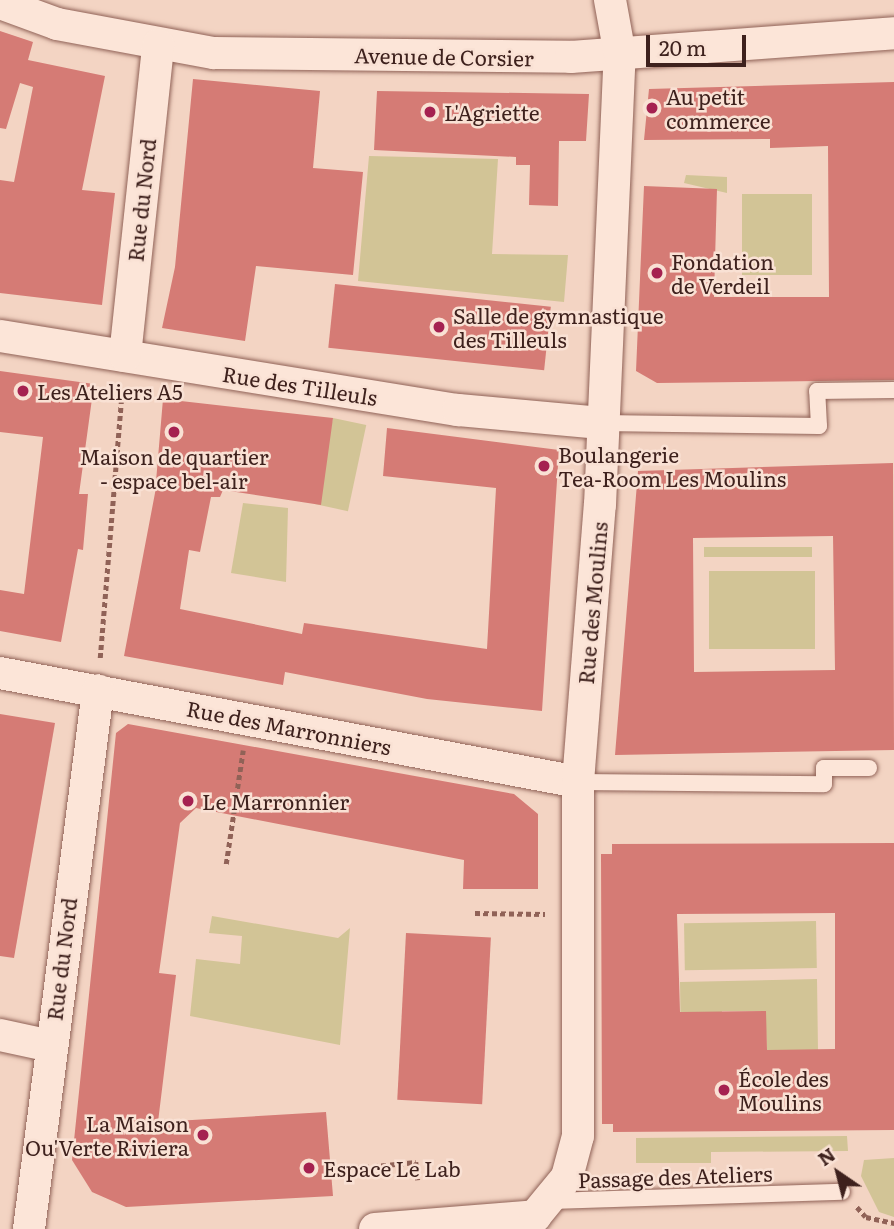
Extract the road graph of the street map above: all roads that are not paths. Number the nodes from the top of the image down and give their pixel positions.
1 (610, 0) edge
2 (0, 3) edge
3 (894, 33) edge
4 (158, 45) junction
5 (620, 55) junction
6 (0, 336) edge
7 (124, 367) junction
8 (894, 390) edge
9 (601, 424) junction
10 (0, 673) edge
11 (99, 680) junction
12 (869, 768) dead end
13 (578, 782) junction
14 (0, 1035) edge
15 (51, 1046) junction
16 (842, 1192) road end
17 (551, 1201) junction
18 (29, 1229) edge
19 (375, 1229) edge

1 - 5 street, Rue des Moulins
2 - 4 street, Avenue de Corsier
3 - 5 street, Avenue de Corsier
4 - 5 street, Avenue de Corsier
4 - 7 street, Rue du Nord
5 - 9 street, Rue des Moulins
6 - 7 street, Rue des Tilleuls
7 - 9 street, Rue des Tilleuls
8 - 9 lane
9 - 13 street, Rue des Moulins
10 - 11 street, Rue des Marronniers
11 - 13 street, Rue des Marronniers
11 - 15 street, Rue du Nord
12 - 13 lane
13 - 17 street, Rue des Moulins
14 - 15 street
15 - 18 street, Rue du Nord
16 - 17 lane, Passage des Ateliers
17 - 19 street

